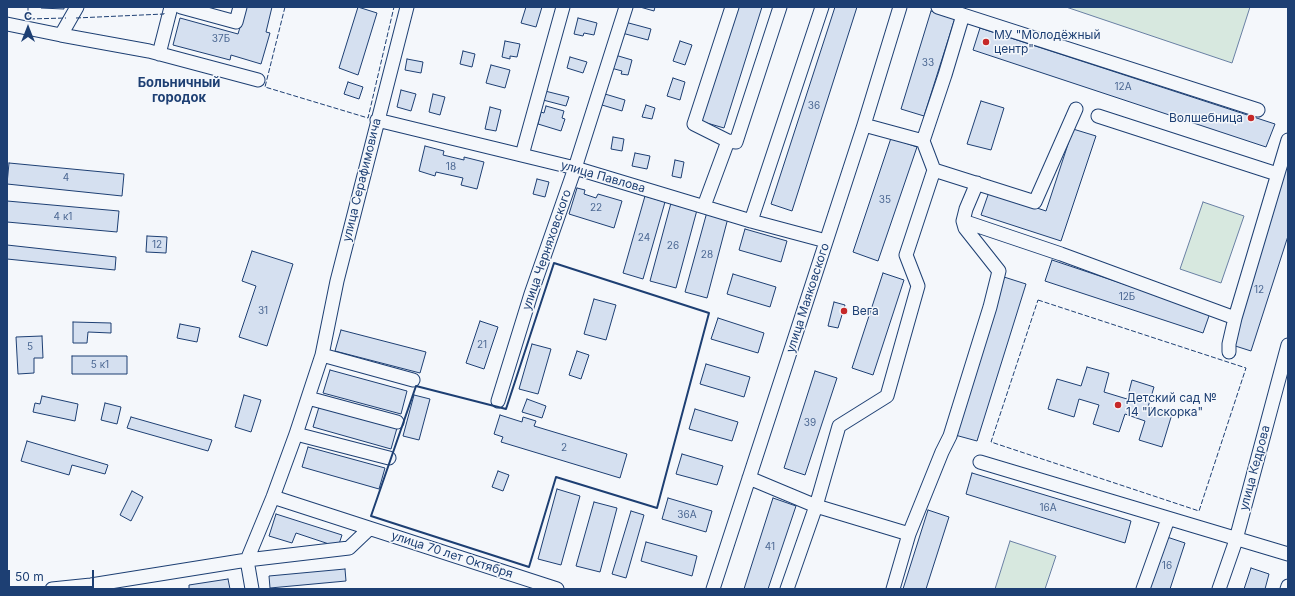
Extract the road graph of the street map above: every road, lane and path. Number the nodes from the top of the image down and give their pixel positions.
1 (77, 7) edge
2 (172, 7) edge
3 (181, 7) edge
4 (240, 7) edge
5 (407, 7) edge
6 (563, 7) edge
7 (626, 7) edge
8 (732, 7) edge
9 (780, 7) edge
10 (822, 7) edge
11 (900, 7) edge
12 (938, 7) edge
13 (963, 15) junction
14 (7, 24) edge
15 (61, 35) junction
16 (159, 54) junction
17 (258, 80) dead end
18 (1076, 109) dead end
19 (1258, 110) dead end
20 (1098, 116) dead end
21 (377, 120) junction
22 (864, 125) junction
23 (1288, 140) edge
24 (728, 141) junction
25 (923, 141) junction
26 (522, 155) junction
27 (575, 168) junction
28 (934, 170) junction
29 (1277, 174) junction
30 (977, 183) junction
31 (704, 206) junction
32 (751, 221) junction
33 (963, 221) junction
34 (826, 241) junction
35 (1235, 318) junction
36 (1288, 348) edge
37 (1229, 352) dead end
38 (322, 355) junction
39 (414, 380) dead end
40 (308, 398) junction
41 (498, 402) dead end
42 (397, 422) dead end
43 (296, 434) junction
44 (389, 458) dead end
45 (980, 462) dead end
46 (749, 478) junction
47 (273, 497) junction
48 (816, 506) junction
49 (1168, 519) junction
50 (369, 529) junction
51 (909, 534) junction
52 (1236, 540) junction
53 (1288, 554) edge
54 (247, 560) junction
55 (1288, 586) edge
56 (91, 587) edge
57 (52, 589) edge
58 (252, 589) edge
59 (557, 589) edge
60 (713, 589) edge
61 (787, 589) edge
62 (894, 589) edge
63 (1143, 589) edge
64 (1219, 589) edge
65 (1287, 589) edge

1 - 15 street
2 - 16 street
3 - 4 street
5 - 21 street, улица Серафимовича
6 - 26 street
7 - 27 street, улица Черняховского
8 - 24 street
9 - 24 street
10 - 32 street
11 - 22 street, улица Маяковского
12 - 13 street
13 - 19 street
13 - 25 street
14 - 15 street
15 - 16 street
16 - 17 street
18 - 30 street
20 - 29 street
21 - 26 street, улица Павлова
21 - 38 street, улица Серафимовича
22 - 25 street
22 - 34 street, улица Маяковского
23 - 29 street
24 - 31 street
25 - 28 street
26 - 27 street, улица Павлова
27 - 31 street, улица Павлова
27 - 41 street, улица Черняховского
28 - 30 street
28 - 48 street
29 - 35 street
30 - 33 street
31 - 32 street, улица Павлова
32 - 34 street, улица Павлова
33 - 35 street
33 - 51 street
34 - 46 street, улица Маяковского
35 - 37 street
36 - 52 street, улица Кедрова
38 - 39 street
38 - 40 street, улица Серафимовича
40 - 42 street
40 - 43 street, улица Серафимовича
43 - 44 street
43 - 47 street, улица Серафимовича
45 - 49 street
46 - 48 street
46 - 60 street, улица Маяковского
47 - 50 street, улица 70 лет Октября
47 - 54 street, улица Серафимовича
48 - 51 street
48 - 61 street
49 - 52 street
49 - 63 street
50 - 54 street
50 - 59 street, улица 70 лет Октября
51 - 62 street
52 - 53 street
52 - 64 street, улица Кедрова
54 - 56 street
54 - 58 street
55 - 65 street
56 - 57 street

